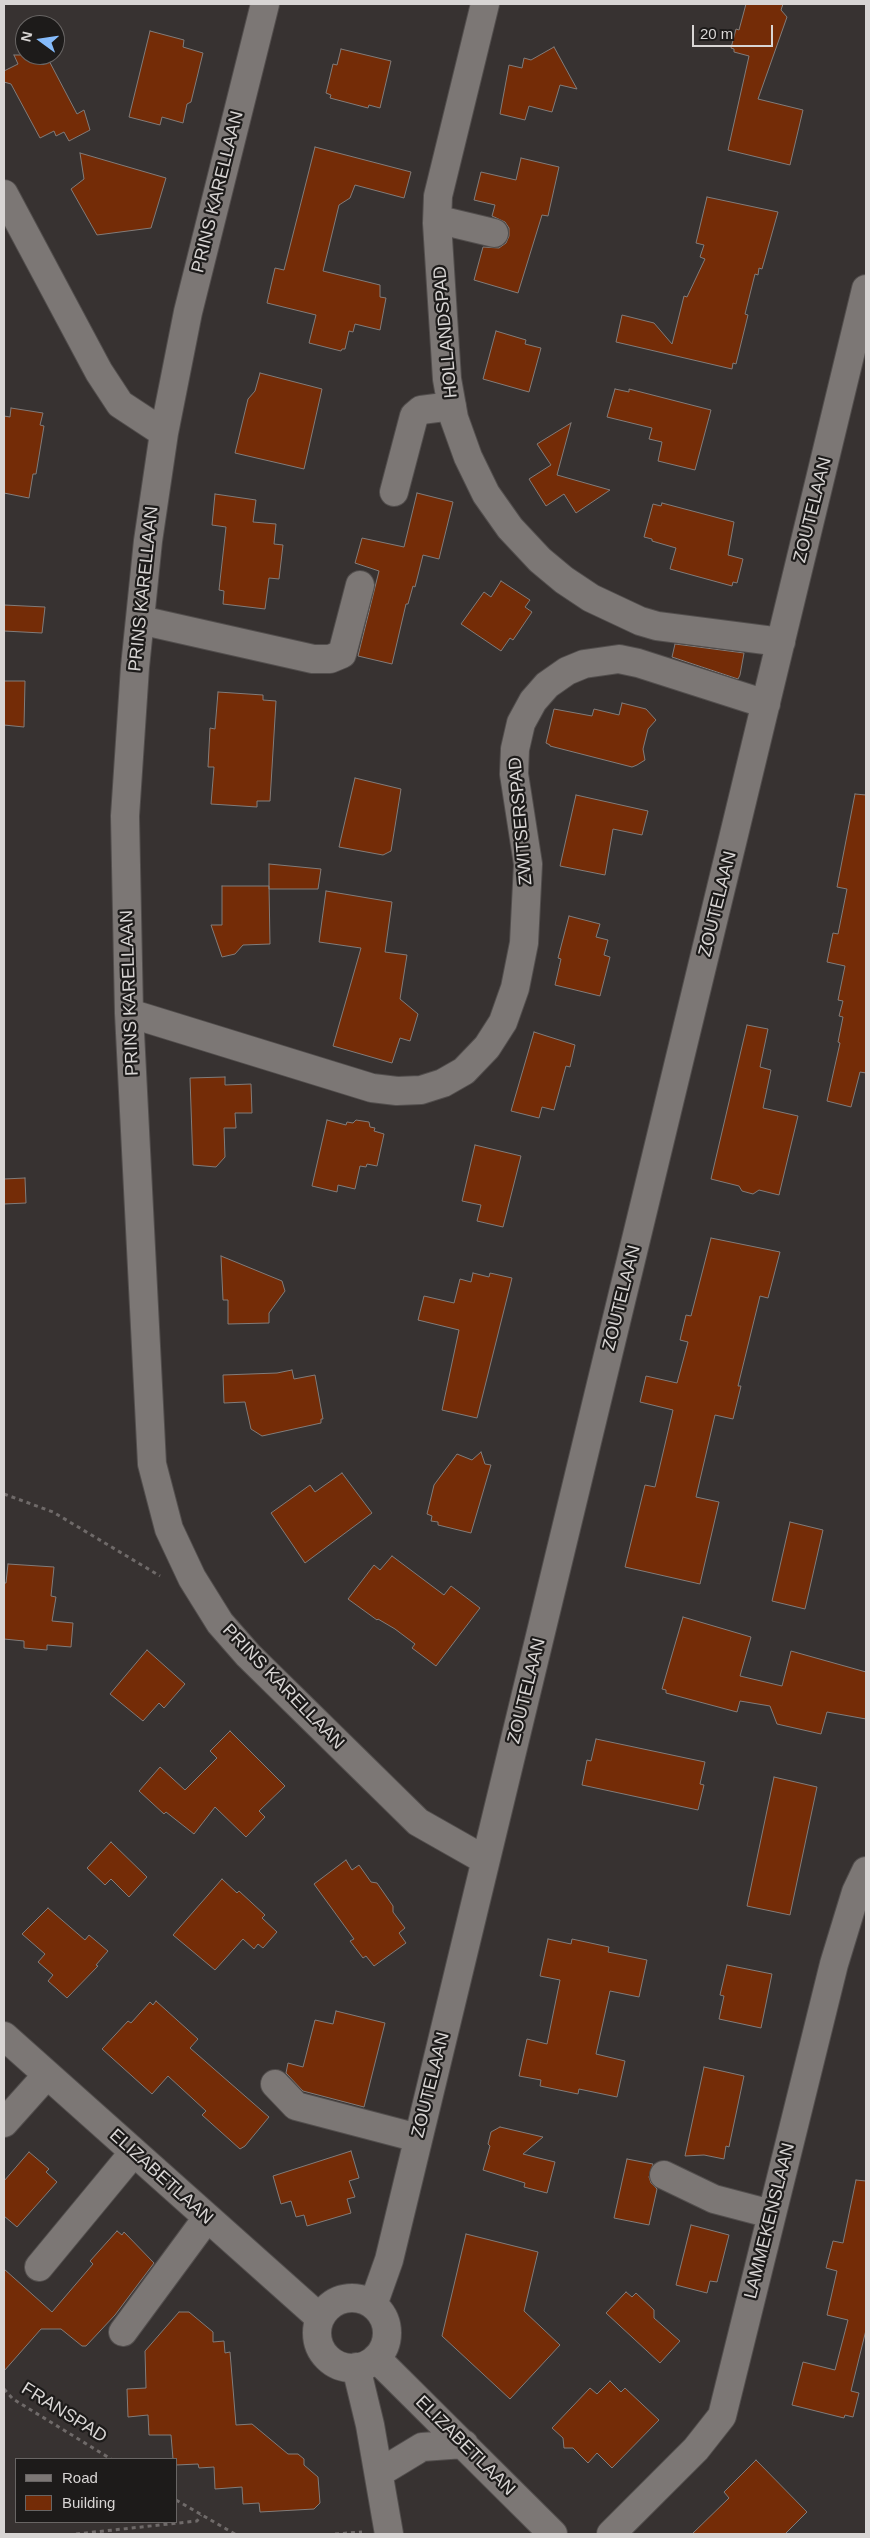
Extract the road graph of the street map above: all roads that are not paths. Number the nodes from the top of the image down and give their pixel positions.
1 (265, 4) edge
2 (485, 4) edge
3 (4, 194) edge
4 (438, 223) junction
5 (494, 233) dead end
6 (866, 289) edge
7 (452, 406) junction
8 (164, 432) junction
9 (394, 492) dead end
10 (360, 585) dead end
11 (140, 620) junction
12 (781, 642) junction
13 (766, 704) junction
14 (129, 1013) junction
15 (486, 1860) junction
16 (866, 1871) edge
17 (4, 2036) edge
18 (47, 2075) junction
19 (275, 2084) dead end
20 (4, 2123) edge
21 (418, 2138) junction
22 (134, 2152) junction
23 (664, 2176) dead end
24 (771, 2214) junction
25 (207, 2218) junction
26 (39, 2268) dead end
27 (373, 2304) junction
28 (320, 2318) junction
29 (123, 2332) dead end
30 (366, 2363) junction
31 (464, 2444) junction
32 (379, 2473) junction
33 (389, 2534) edge
34 (553, 2534) edge
35 (611, 2534) edge

1 - 8 street, PRINS KARELLAAN
2 - 4 street, HOLLANDSPAD
3 - 8 street
4 - 5 street
4 - 7 street, HOLLANDSPAD
6 - 12 street, ZOUTELAAN
7 - 9 street
7 - 12 street, HOLLANDSPAD
8 - 11 street, PRINS KARELLAAN
10 - 11 street
11 - 14 street, PRINS KARELLAAN
12 - 13 street, ZOUTELAAN
13 - 14 street, ZWITSERSPAD
13 - 15 street, ZOUTELAAN
14 - 15 street, PRINS KARELLAAN
15 - 21 street, ZOUTELAAN
16 - 24 street, LAMMEKENSLAAN
17 - 18 street, ELIZABETLAAN
18 - 20 street
18 - 22 street, ELIZABETLAAN
19 - 21 street
21 - 27 street, ZOUTELAAN
22 - 25 street, ELIZABETLAAN
22 - 26 street
23 - 24 street
24 - 35 street, LAMMEKENSLAAN
25 - 28 street, ELIZABETLAAN
25 - 29 street
27 - 28 street
27 - 30 street
28 - 30 street
30 - 31 street, ELIZABETLAAN
30 - 32 street
31 - 32 street
31 - 34 street, ELIZABETLAAN
32 - 33 street

